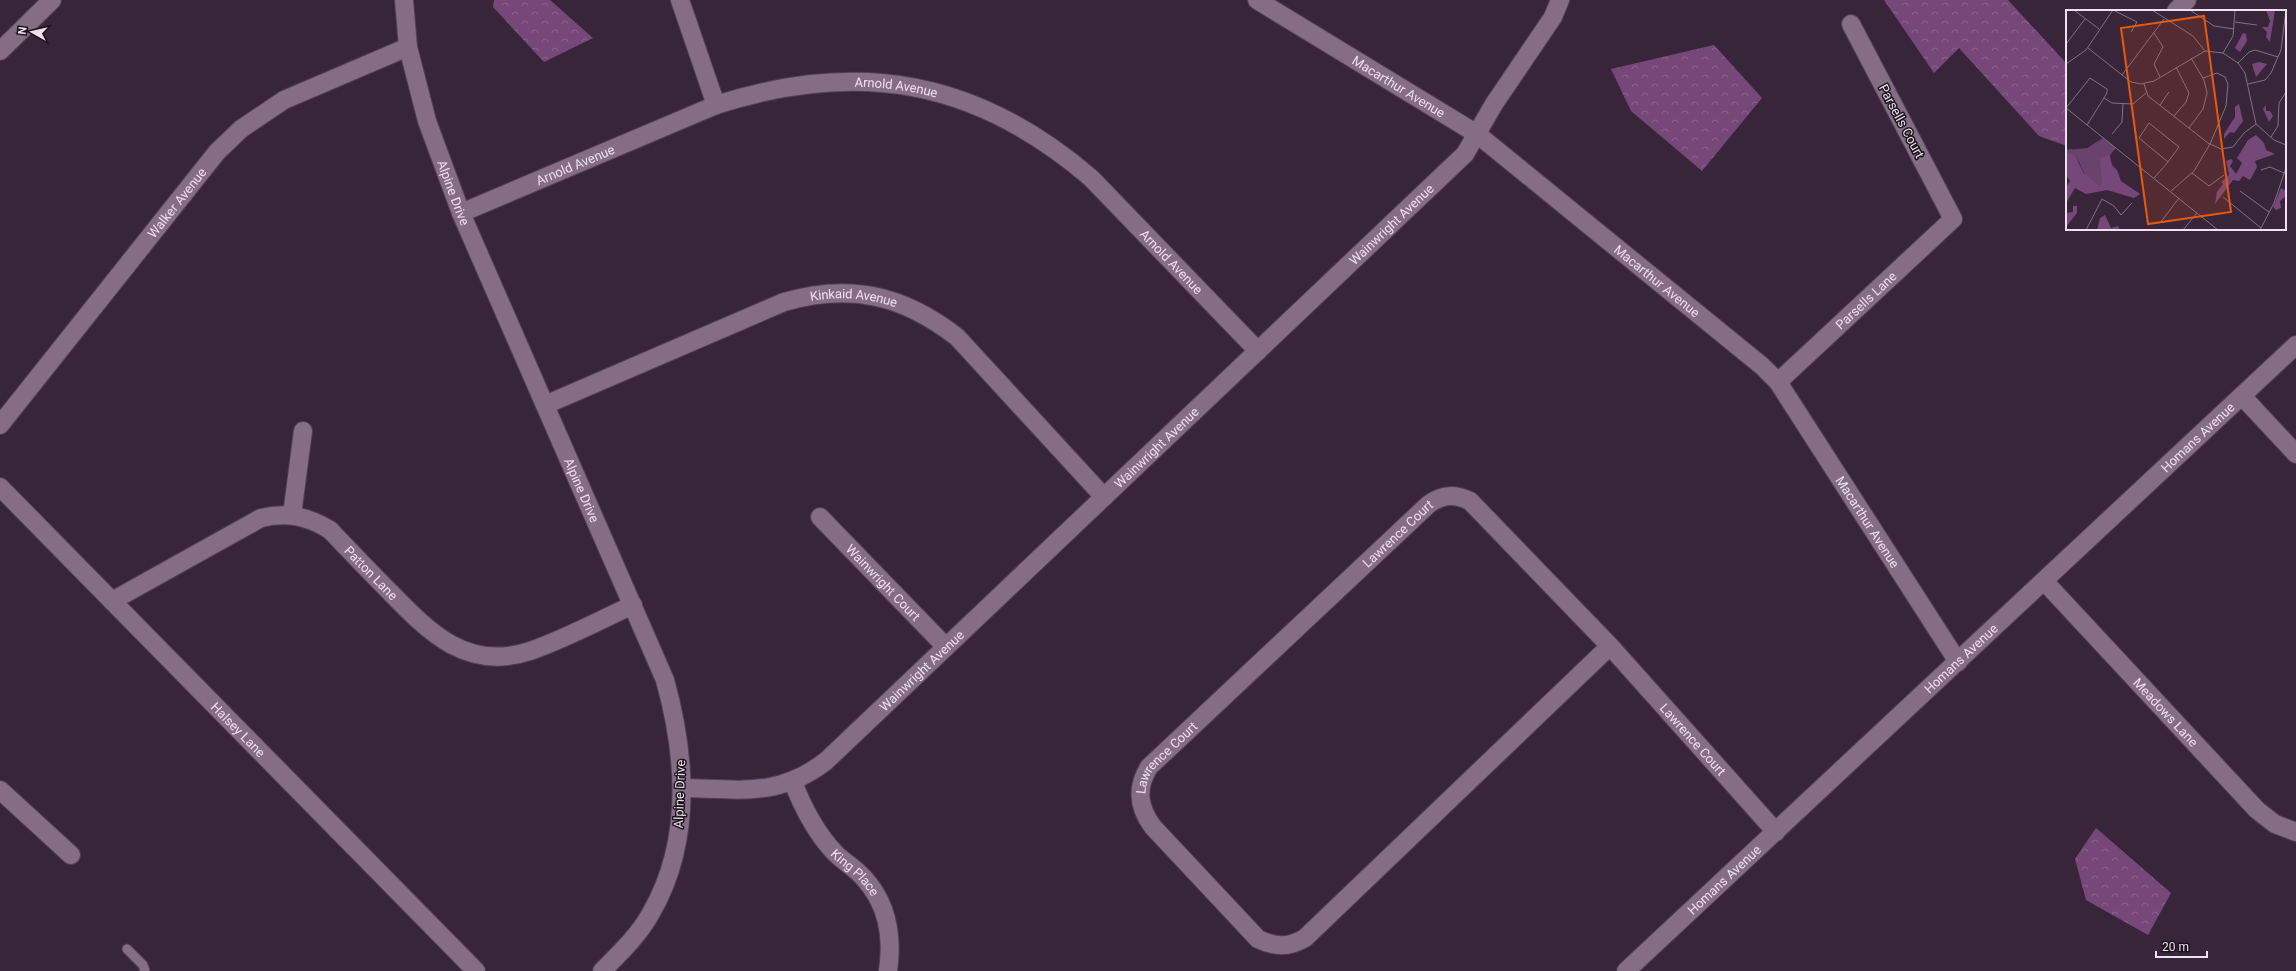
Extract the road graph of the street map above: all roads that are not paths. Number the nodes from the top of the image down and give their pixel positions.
1 (52, 0) edge
2 (404, 0) edge
3 (680, 0) edge
4 (1256, 0) edge
5 (1560, 0) edge
6 (2188, 0) edge
7 (2177, 10) edge
8 (1851, 24) dead end
9 (408, 47) junction
10 (0, 51) edge
11 (716, 105) junction
12 (1477, 134) junction
13 (461, 213) junction
14 (1953, 219) joint
15 (2296, 345) edge
16 (1258, 351) junction
17 (1778, 382) junction
18 (2242, 396) junction
19 (545, 405) junction
20 (0, 425) edge
21 (303, 431) dead end
22 (2296, 454) edge
23 (0, 487) edge
24 (1104, 497) junction
25 (292, 514) junction
26 (820, 517) dead end
27 (2044, 581) junction
28 (112, 600) junction
29 (633, 606) junction
30 (1610, 646) junction
31 (946, 647) junction
32 (1958, 662) junction
33 (793, 782) junction
34 (682, 788) junction
35 (0, 790) edge
36 (1776, 832) junction
37 (2296, 832) edge
38 (71, 855) dead end
39 (127, 949) dead end
40 (145, 971) edge
41 (476, 971) edge
42 (602, 971) edge
43 (888, 971) edge
44 (1626, 971) edge

1 - 10 street
2 - 9 street, Alpine Drive
3 - 11 street
4 - 12 street, Macarthur Avenue
5 - 12 street, Wainwright Avenue
6 - 7 street
8 - 14 street, Parsells Court
9 - 13 street, Alpine Drive
9 - 20 street, Walker Avenue
11 - 13 street, Arnold Avenue
11 - 16 street, Arnold Avenue
12 - 16 street, Wainwright Avenue
12 - 17 street, Macarthur Avenue
13 - 19 street, Alpine Drive
14 - 17 street, Parsells Lane
15 - 18 street, Homans Avenue
16 - 24 street, Wainwright Avenue
17 - 32 street, Macarthur Avenue
18 - 22 street
18 - 27 street, Homans Avenue
19 - 24 street, Kinkaid Avenue
19 - 29 street, Alpine Drive
21 - 25 street
23 - 28 street, Halsey Lane
24 - 31 street, Wainwright Avenue
25 - 28 street, Patton Lane
25 - 29 street, Patton Lane
26 - 31 street, Wainwright Court
27 - 32 street, Homans Avenue
27 - 37 street, Meadows Lane
28 - 41 street, Halsey Lane
29 - 34 street, Alpine Drive
30 - 30 street, Lawrence Court
30 - 36 street, Lawrence Court
31 - 33 street, Wainwright Avenue
32 - 36 street, Homans Avenue
33 - 34 street, Wainwright Avenue
33 - 43 street, King Place
34 - 42 street, Alpine Drive
35 - 38 street
36 - 44 street, Homans Avenue
39 - 40 lane

